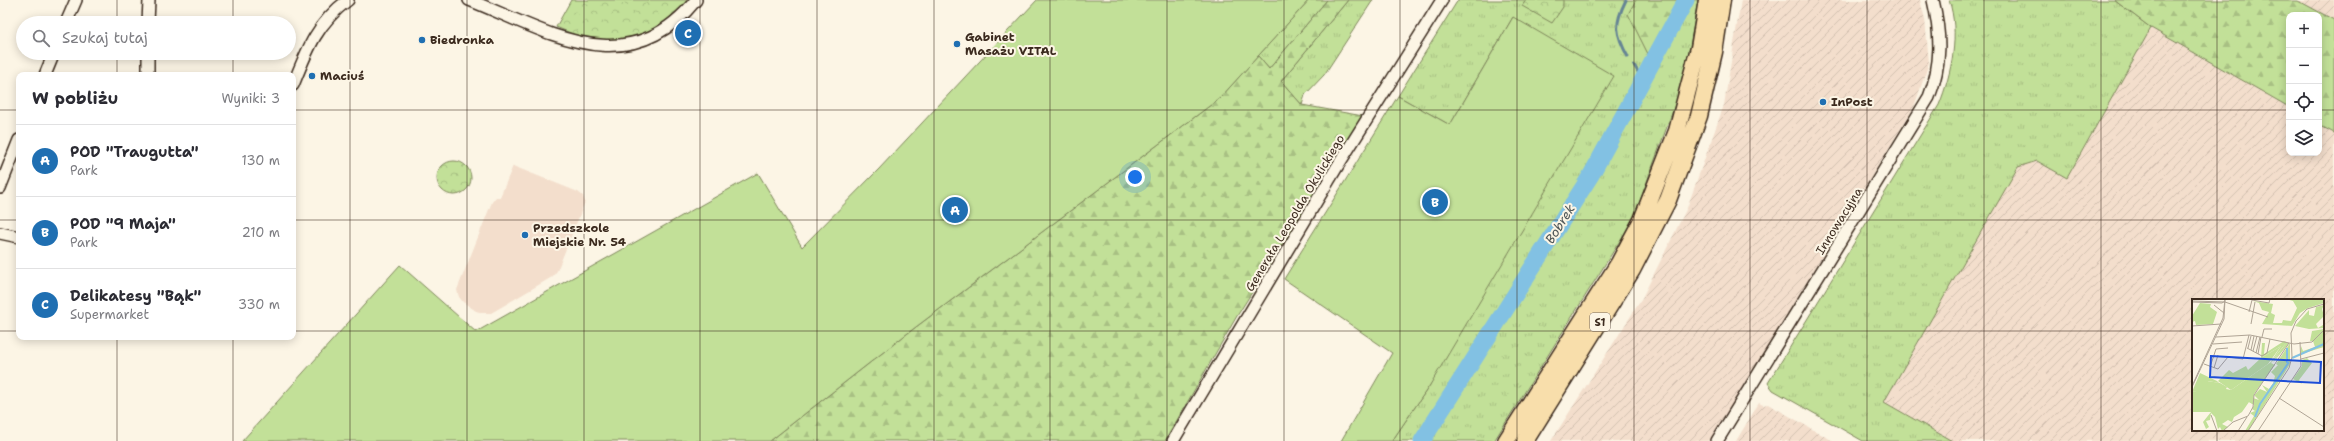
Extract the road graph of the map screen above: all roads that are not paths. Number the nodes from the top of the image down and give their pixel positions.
1 (76, 0) edge
2 (149, 0) edge
3 (348, 0) edge
4 (469, 0) edge
5 (696, 0) edge
6 (1442, 0) edge
7 (1722, 0) edge
8 (1933, 0) edge
9 (1707, 7) edge
10 (69, 16) edge
11 (148, 16) edge
12 (51, 60) edge
13 (148, 60) edge
14 (46, 72) edge
15 (148, 72) edge
16 (296, 77) edge
17 (16, 148) edge
18 (0, 188) edge
19 (0, 233) edge
20 (16, 237) edge
21 (1173, 441) edge
22 (1506, 441) edge
23 (1525, 441) edge
24 (1717, 441) edge

1 - 10 street
2 - 11 street
3 - 16 street
4 - 5 street
6 - 21 street, Generała Leopolda Okulickiego
7 - 23 highway, S1
8 - 24 street, Innowacyjna
9 - 22 highway, S1
12 - 14 street
13 - 15 street
17 - 18 street
19 - 20 street

